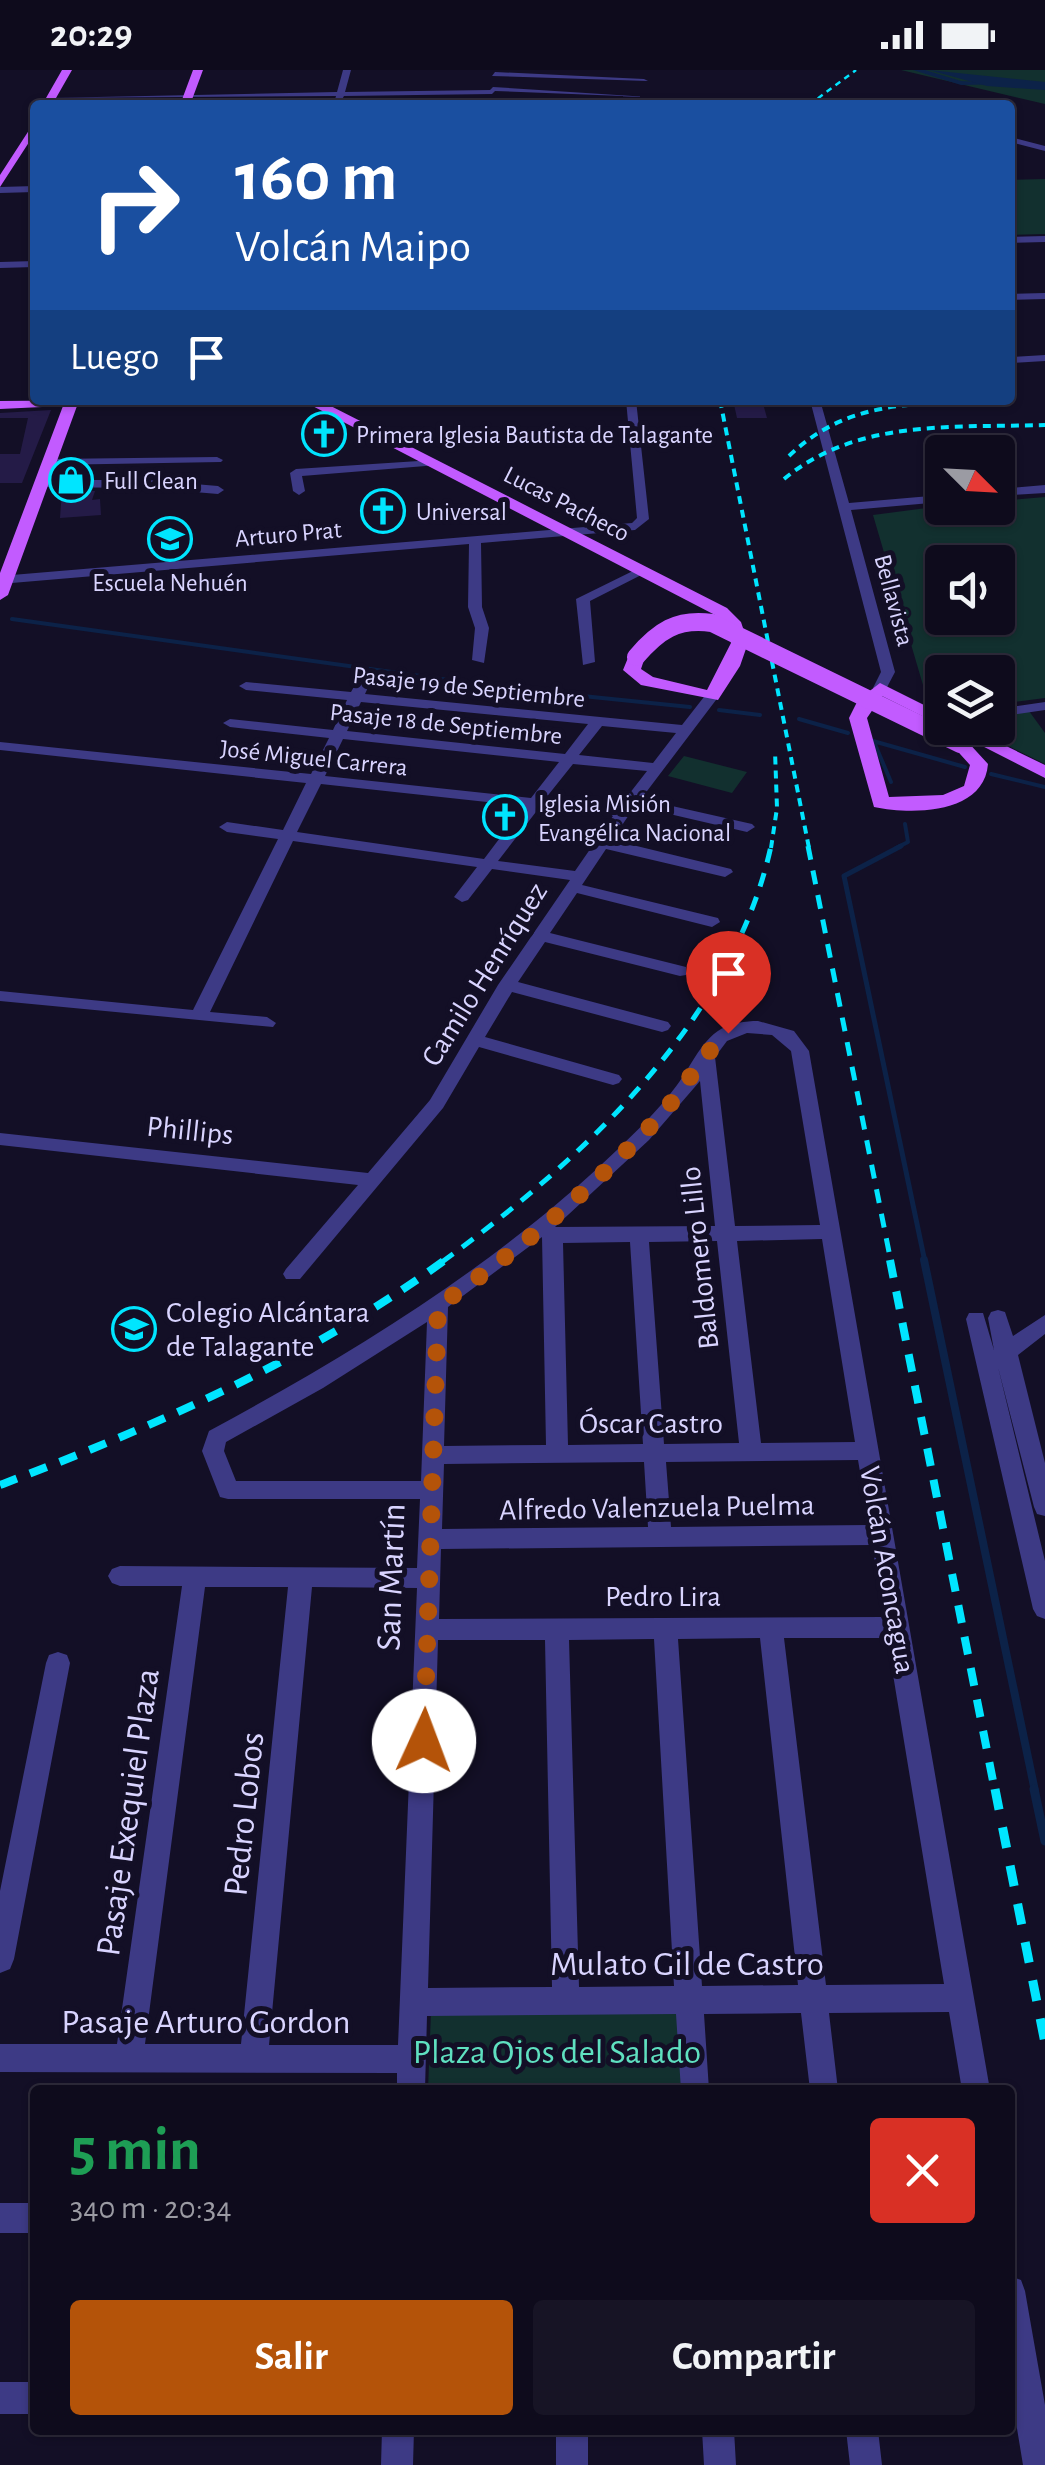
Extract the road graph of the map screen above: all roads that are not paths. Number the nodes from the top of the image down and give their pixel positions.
1 (67, 70) edge
2 (198, 70) edge
3 (346, 70) edge
4 (645, 70) edge
5 (495, 72) edge
6 (644, 81) junction
7 (492, 90) junction
8 (50, 100) edge
9 (187, 100) edge
10 (339, 100) edge
11 (491, 100) edge
12 (630, 100) edge
13 (644, 100) edge
14 (1015, 141) edge
15 (23, 144) edge
16 (1045, 149) edge
17 (0, 187) edge
18 (30, 189) edge
19 (1015, 240) edge
20 (1045, 240) edge
21 (30, 264) edge
22 (0, 265) edge
23 (1045, 296) edge
24 (1015, 297) edge
25 (1045, 358) edge
26 (1015, 360) edge
27 (30, 403) edge
28 (0, 405) edge
29 (71, 405) edge
30 (318, 405) edge
31 (631, 405) edge
32 (815, 405) edge
33 (217, 460) dead end
34 (50, 462) junction
35 (434, 464) junction
36 (41, 484) junction
37 (1045, 489) edge
38 (218, 490) dead end
39 (300, 491) dead end
40 (1015, 492) edge
41 (925, 500) edge
42 (844, 507) junction
43 (568, 532) junction
44 (475, 540) junction
45 (645, 570) junction
46 (2, 585) edge
47 (479, 660) dead end
48 (588, 662) dead end
49 (364, 682) dead end
50 (246, 686) dead end
51 (880, 688) junction
52 (711, 696) junction
53 (356, 697) junction
54 (1045, 706) edge
55 (1015, 710) edge
56 (925, 712) edge
57 (598, 721) junction
58 (925, 721) edge
59 (230, 724) dead end
60 (688, 730) junction
61 (338, 735) junction
62 (965, 745) edge
63 (980, 745) edge
64 (0, 746) edge
65 (568, 759) junction
66 (657, 768) junction
67 (1045, 772) edge
68 (316, 780) junction
69 (535, 803) junction
70 (627, 807) junction
71 (227, 827) dead end
72 (747, 827) dead end
73 (288, 836) junction
74 (603, 844) junction
75 (488, 864) junction
76 (725, 872) dead end
77 (577, 882) junction
78 (462, 897) dead end
79 (712, 922) dead end
80 (541, 936) junction
81 (680, 971) dead end
82 (507, 985) junction
83 (0, 996) edge
84 (200, 1016) junction
85 (267, 1023) dead end
86 (662, 1026) dead end
87 (474, 1040) junction
88 (706, 1057) junction
89 (613, 1080) dead end
90 (0, 1139) edge
91 (374, 1180) junction
92 (548, 1231) junction
93 (726, 1232) junction
94 (831, 1232) junction
95 (639, 1234) junction
96 (293, 1274) dead end
97 (438, 1306) junction
98 (987, 1319) dead end
99 (1045, 1323) edge
100 (996, 1359) junction
101 (750, 1452) junction
102 (868, 1452) junction
103 (654, 1453) junction
104 (557, 1454) junction
105 (434, 1455) junction
106 (434, 1490) junction
107 (1045, 1507) edge
108 (882, 1535) junction
109 (660, 1537) junction
110 (432, 1539) junction
111 (120, 1576) dead end
112 (196, 1576) junction
113 (301, 1577) junction
114 (430, 1578) junction
115 (1045, 1609) edge
116 (898, 1627) junction
117 (665, 1628) junction
118 (771, 1628) junction
119 (557, 1629) junction
120 (428, 1630) junction
121 (58, 1663) dead end
122 (0, 1959) edge
123 (960, 1998) junction
124 (813, 1999) junction
125 (689, 2000) junction
126 (566, 2001) junction
127 (414, 2002) junction
128 (0, 2058) edge
129 (129, 2058) junction
130 (254, 2058) junction
131 (412, 2059) junction
132 (411, 2085) edge
133 (695, 2085) edge
134 (823, 2085) edge
135 (975, 2085) edge
136 (0, 2218) edge
137 (30, 2218) edge
138 (1015, 2321) edge
139 (0, 2398) edge
140 (30, 2398) edge
141 (398, 2435) edge
142 (572, 2435) edge
143 (718, 2435) edge
144 (863, 2435) edge
145 (397, 2465) edge
146 (572, 2465) edge
147 (720, 2465) edge
148 (866, 2465) edge
149 (1040, 2465) edge

1 - 8 main road
2 - 9 main road
3 - 10 street
4 - 6 street
5 - 6 street
5 - 7 street
6 - 13 street
7 - 10 street
7 - 11 street
7 - 12 street
14 - 16 street
15 - 17 main road
17 - 18 street
19 - 20 street
21 - 22 street
23 - 24 street
25 - 26 street
27 - 28 main road
29 - 34 main road
30 - 35 main road, Lucas Pacheco
31 - 43 street, Arturo Prat
32 - 42 street, Bellavista
33 - 34 street
34 - 36 main road
35 - 39 street
35 - 43 main road, Lucas Pacheco
36 - 38 street
36 - 46 main road
37 - 40 street
41 - 42 street
42 - 51 street, Bellavista
43 - 44 street, Arturo Prat
43 - 45 main road, Lucas Pacheco
44 - 46 street, Arturo Prat
44 - 47 street
45 - 48 street
45 - 52 main road, Lucas Pacheco
49 - 53 street
50 - 53 street, Pasaje 19 de Septiembre
51 - 56 main road
51 - 62 main road, Bellavista
52 - 58 main road, bridge
52 - 60 street, Camilo Henríquez
53 - 57 street, Pasaje 19 de Septiembre
53 - 61 street
54 - 55 street
57 - 60 street, Pasaje 19 de Septiembre
57 - 65 street
59 - 61 street, Pasaje 18 de Septiembre
60 - 66 street, Camilo Henríquez
61 - 65 street, Pasaje 18 de Septiembre
61 - 68 street
63 - 67 main road
64 - 68 street, José Miguel Carrera
65 - 66 street, Pasaje 18 de Septiembre
65 - 69 street
66 - 70 street, Camilo Henríquez
68 - 69 street, José Miguel Carrera
68 - 73 street
69 - 70 street, José Miguel Carrera
69 - 75 street
70 - 72 street, José Miguel Carrera
70 - 74 street, Camilo Henríquez
71 - 73 street
73 - 75 street
73 - 84 street
74 - 76 street
74 - 77 street, Camilo Henríquez
75 - 77 street
75 - 78 street
77 - 79 street
77 - 80 street, Camilo Henríquez
80 - 81 street
80 - 82 street, Camilo Henríquez
82 - 86 street
82 - 87 street, Camilo Henríquez
83 - 84 street
84 - 85 street
87 - 89 street
87 - 91 street, Camilo Henríquez
88 - 92 street
88 - 93 street, Baldomero Lillo
88 - 94 street, Volcán Aconcagua
90 - 91 street, Phillips
91 - 96 street, Camilo Henríquez
92 - 95 street
92 - 97 street
92 - 104 street
93 - 94 street
93 - 95 street
93 - 101 street, Baldomero Lillo
94 - 102 street, Volcán Aconcagua
95 - 103 street
97 - 105 street, San Martín
97 - 106 street
98 - 100 street
99 - 100 street
100 - 107 street
100 - 115 street
101 - 102 street, Óscar Castro
101 - 103 street, Óscar Castro
102 - 108 street, Volcán Aconcagua
103 - 104 street, Óscar Castro
103 - 109 street
104 - 105 street, Óscar Castro
105 - 106 street, San Martín
106 - 110 street, San Martín
108 - 109 street, Alfredo Valenzuela Puelma
108 - 116 street, Volcán Aconcagua
109 - 110 street, Alfredo Valenzuela Puelma
110 - 114 street, San Martín
111 - 112 street
112 - 113 street
112 - 129 street, Pasaje Exequiel Plaza
113 - 114 street
113 - 130 street, Pedro Lobos
114 - 120 street, San Martín
116 - 118 street, Pedro Lira
116 - 123 street, Volcán Aconcagua
117 - 118 street, Pedro Lira
117 - 119 street, Pedro Lira
117 - 125 street
118 - 124 street
119 - 120 street, Pedro Lira
119 - 126 street
120 - 127 street, San Martín
121 - 122 street
123 - 124 street, Mulato Gil de Castro
123 - 135 street, Volcán Aconcagua
124 - 125 street, Mulato Gil de Castro
124 - 134 street
125 - 126 street, Mulato Gil de Castro
125 - 133 street
126 - 127 street, Mulato Gil de Castro
127 - 131 street, San Martín
128 - 129 street, Pasaje Arturo Gordon
129 - 130 street, Pasaje Arturo Gordon
130 - 131 street, Pasaje Arturo Gordon
131 - 132 street, San Martín
136 - 137 street
138 - 149 street
139 - 140 street
141 - 145 street
142 - 146 street
143 - 147 street
144 - 148 street

